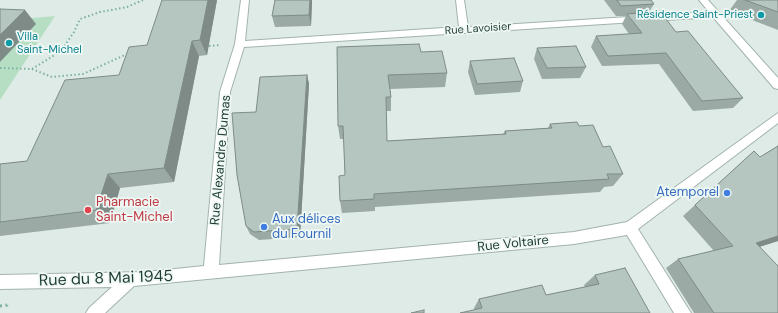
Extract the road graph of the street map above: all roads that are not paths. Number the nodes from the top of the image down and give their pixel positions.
1 (245, 0) edge
2 (460, 0) edge
3 (703, 0) edge
4 (717, 14) junction
5 (464, 30) junction
6 (240, 44) junction
7 (778, 85) edge
8 (778, 117) edge
9 (630, 228) junction
10 (211, 273) junction
11 (130, 280) junction
12 (0, 282) edge
13 (94, 313) edge
14 (682, 313) edge

1 - 6 street, Rue Alexandre Dumas
2 - 5 street
3 - 4 street
4 - 5 street, Rue Lavoisier
4 - 7 street
5 - 6 street, Rue Lavoisier
6 - 10 street, Rue Alexandre Dumas
8 - 9 street, Rue Voltaire
9 - 10 street, Rue Voltaire
9 - 14 street
10 - 11 street, Rue du 8 Mai 1945
11 - 12 street, Rue du 8 Mai 1945
11 - 13 street

